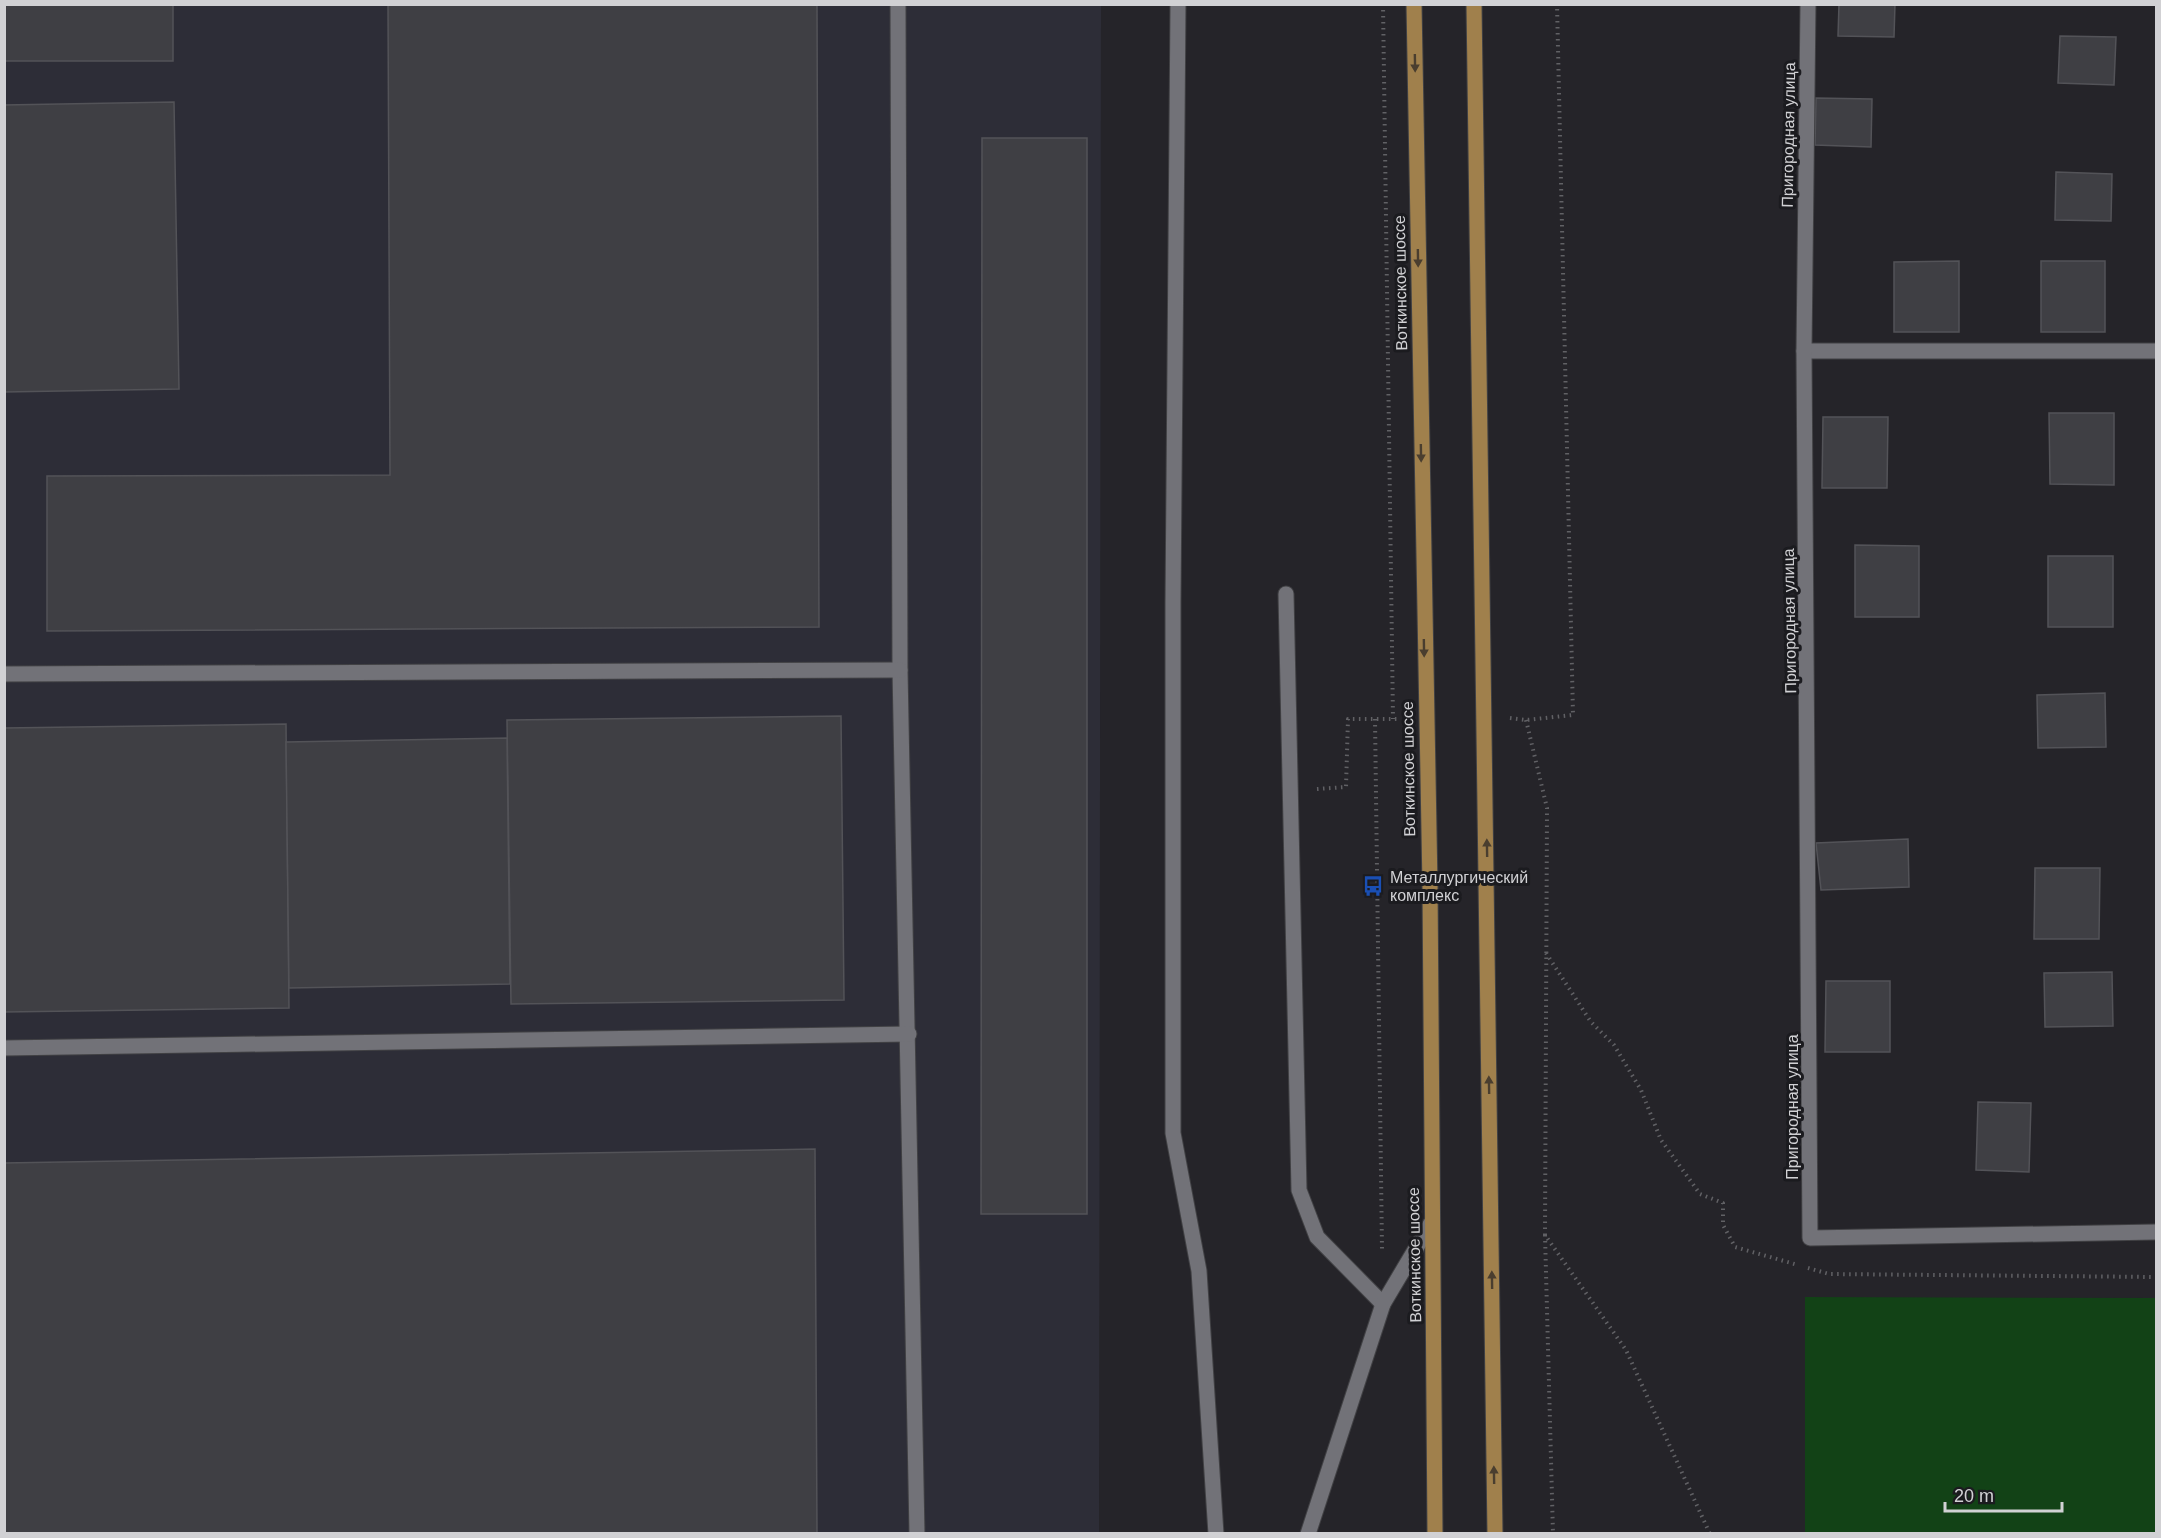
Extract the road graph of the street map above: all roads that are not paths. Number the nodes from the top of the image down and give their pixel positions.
1 (898, 4) edge
2 (1179, 4) edge
3 (1414, 4) edge
4 (1474, 4) edge
5 (1808, 4) edge
6 (1804, 351) junction
7 (2157, 351) edge
8 (1287, 594) dead end
9 (900, 670) junction
10 (4, 674) edge
11 (909, 1034) junction
12 (4, 1048) edge
13 (1431, 1223) junction
14 (2157, 1232) edge
15 (1383, 1304) junction
16 (918, 1533) edge
17 (1216, 1533) edge
18 (1308, 1533) edge
19 (1435, 1533) edge
20 (1495, 1533) edge

1 - 9 street
2 - 17 street
3 -> 13 main road, Воткинское шоссе
20 -> 4 main road
5 - 6 street, Пригородная улица
6 - 7 street
6 - 14 street, Пригородная улица
8 - 15 street
9 - 10 street
9 - 11 street
11 - 12 street
11 - 16 street
13 - 15 street
13 - 19 main road, Воткинское шоссе
15 - 18 street

